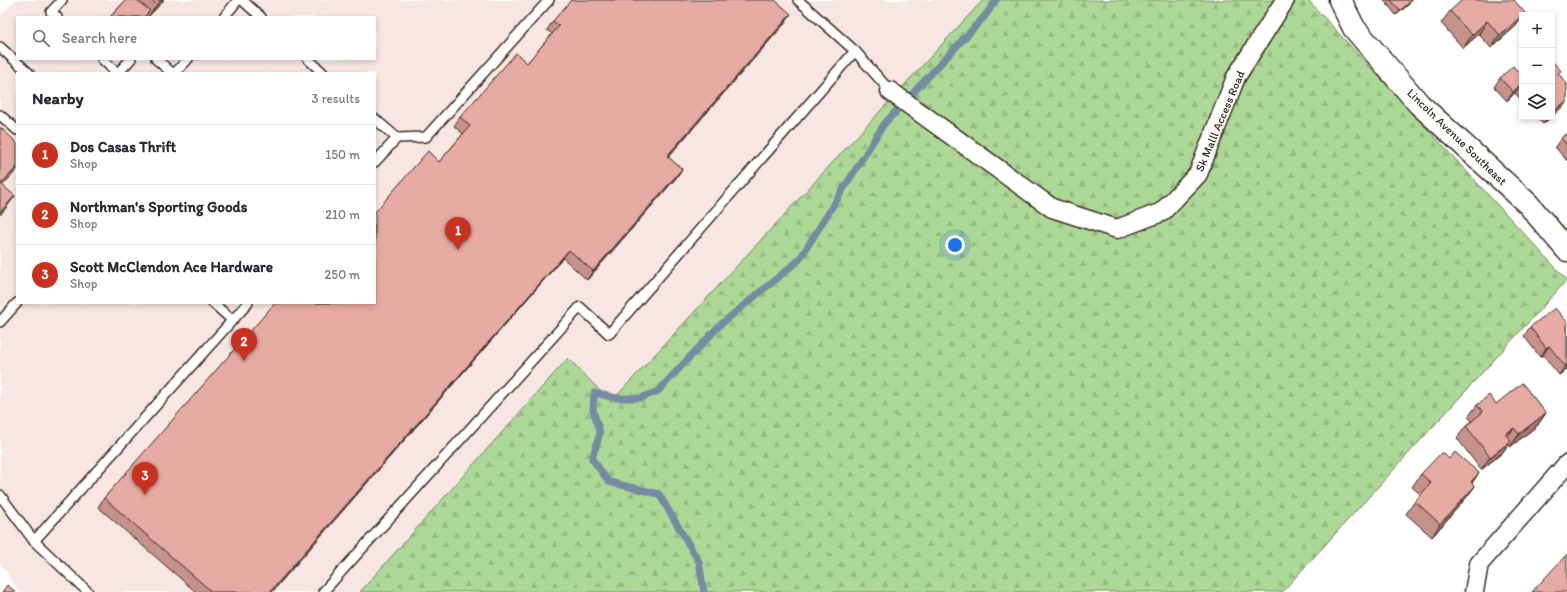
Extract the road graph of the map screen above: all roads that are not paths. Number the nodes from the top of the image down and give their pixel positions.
1 (62, 0) edge
2 (238, 0) edge
3 (242, 0) edge
4 (549, 0) edge
5 (798, 0) edge
6 (1284, 0) edge
7 (1340, 0) edge
8 (56, 16) edge
9 (225, 16) edge
10 (260, 16) edge
11 (0, 47) edge
12 (855, 51) junction
13 (103, 60) edge
14 (130, 60) edge
15 (157, 60) edge
16 (187, 60) edge
17 (309, 60) edge
18 (28, 72) edge
19 (117, 72) edge
20 (119, 72) edge
21 (171, 72) edge
22 (176, 72) edge
23 (322, 72) edge
24 (890, 91) joint
25 (0, 115) edge
26 (376, 120) edge
27 (16, 129) edge
28 (397, 138) junction
29 (376, 161) edge
30 (1567, 250) edge
31 (16, 304) edge
32 (214, 304) edge
33 (247, 304) edge
34 (232, 320) junction
35 (0, 322) edge
36 (1567, 464) edge
37 (0, 495) edge
38 (34, 541) junction
39 (88, 592) edge
40 (323, 592) edge
41 (1474, 592) edge

1 - 8 lane
2 - 9 lane
3 - 10 lane
4 - 28 lane
5 - 12 lane
6 - 24 street, Sk Malll Access Road
7 - 30 street, Lincoln Avenue Southeast
11 - 18 lane
12 - 24 lane
12 - 40 lane
13 - 19 lane
14 - 20 lane
15 - 21 lane
16 - 22 lane
17 - 23 lane
25 - 27 lane
26 - 28 lane
28 - 29 lane
31 - 35 lane
32 - 34 lane
33 - 34 lane
34 - 38 lane
36 - 41 street
37 - 38 lane
38 - 39 lane

